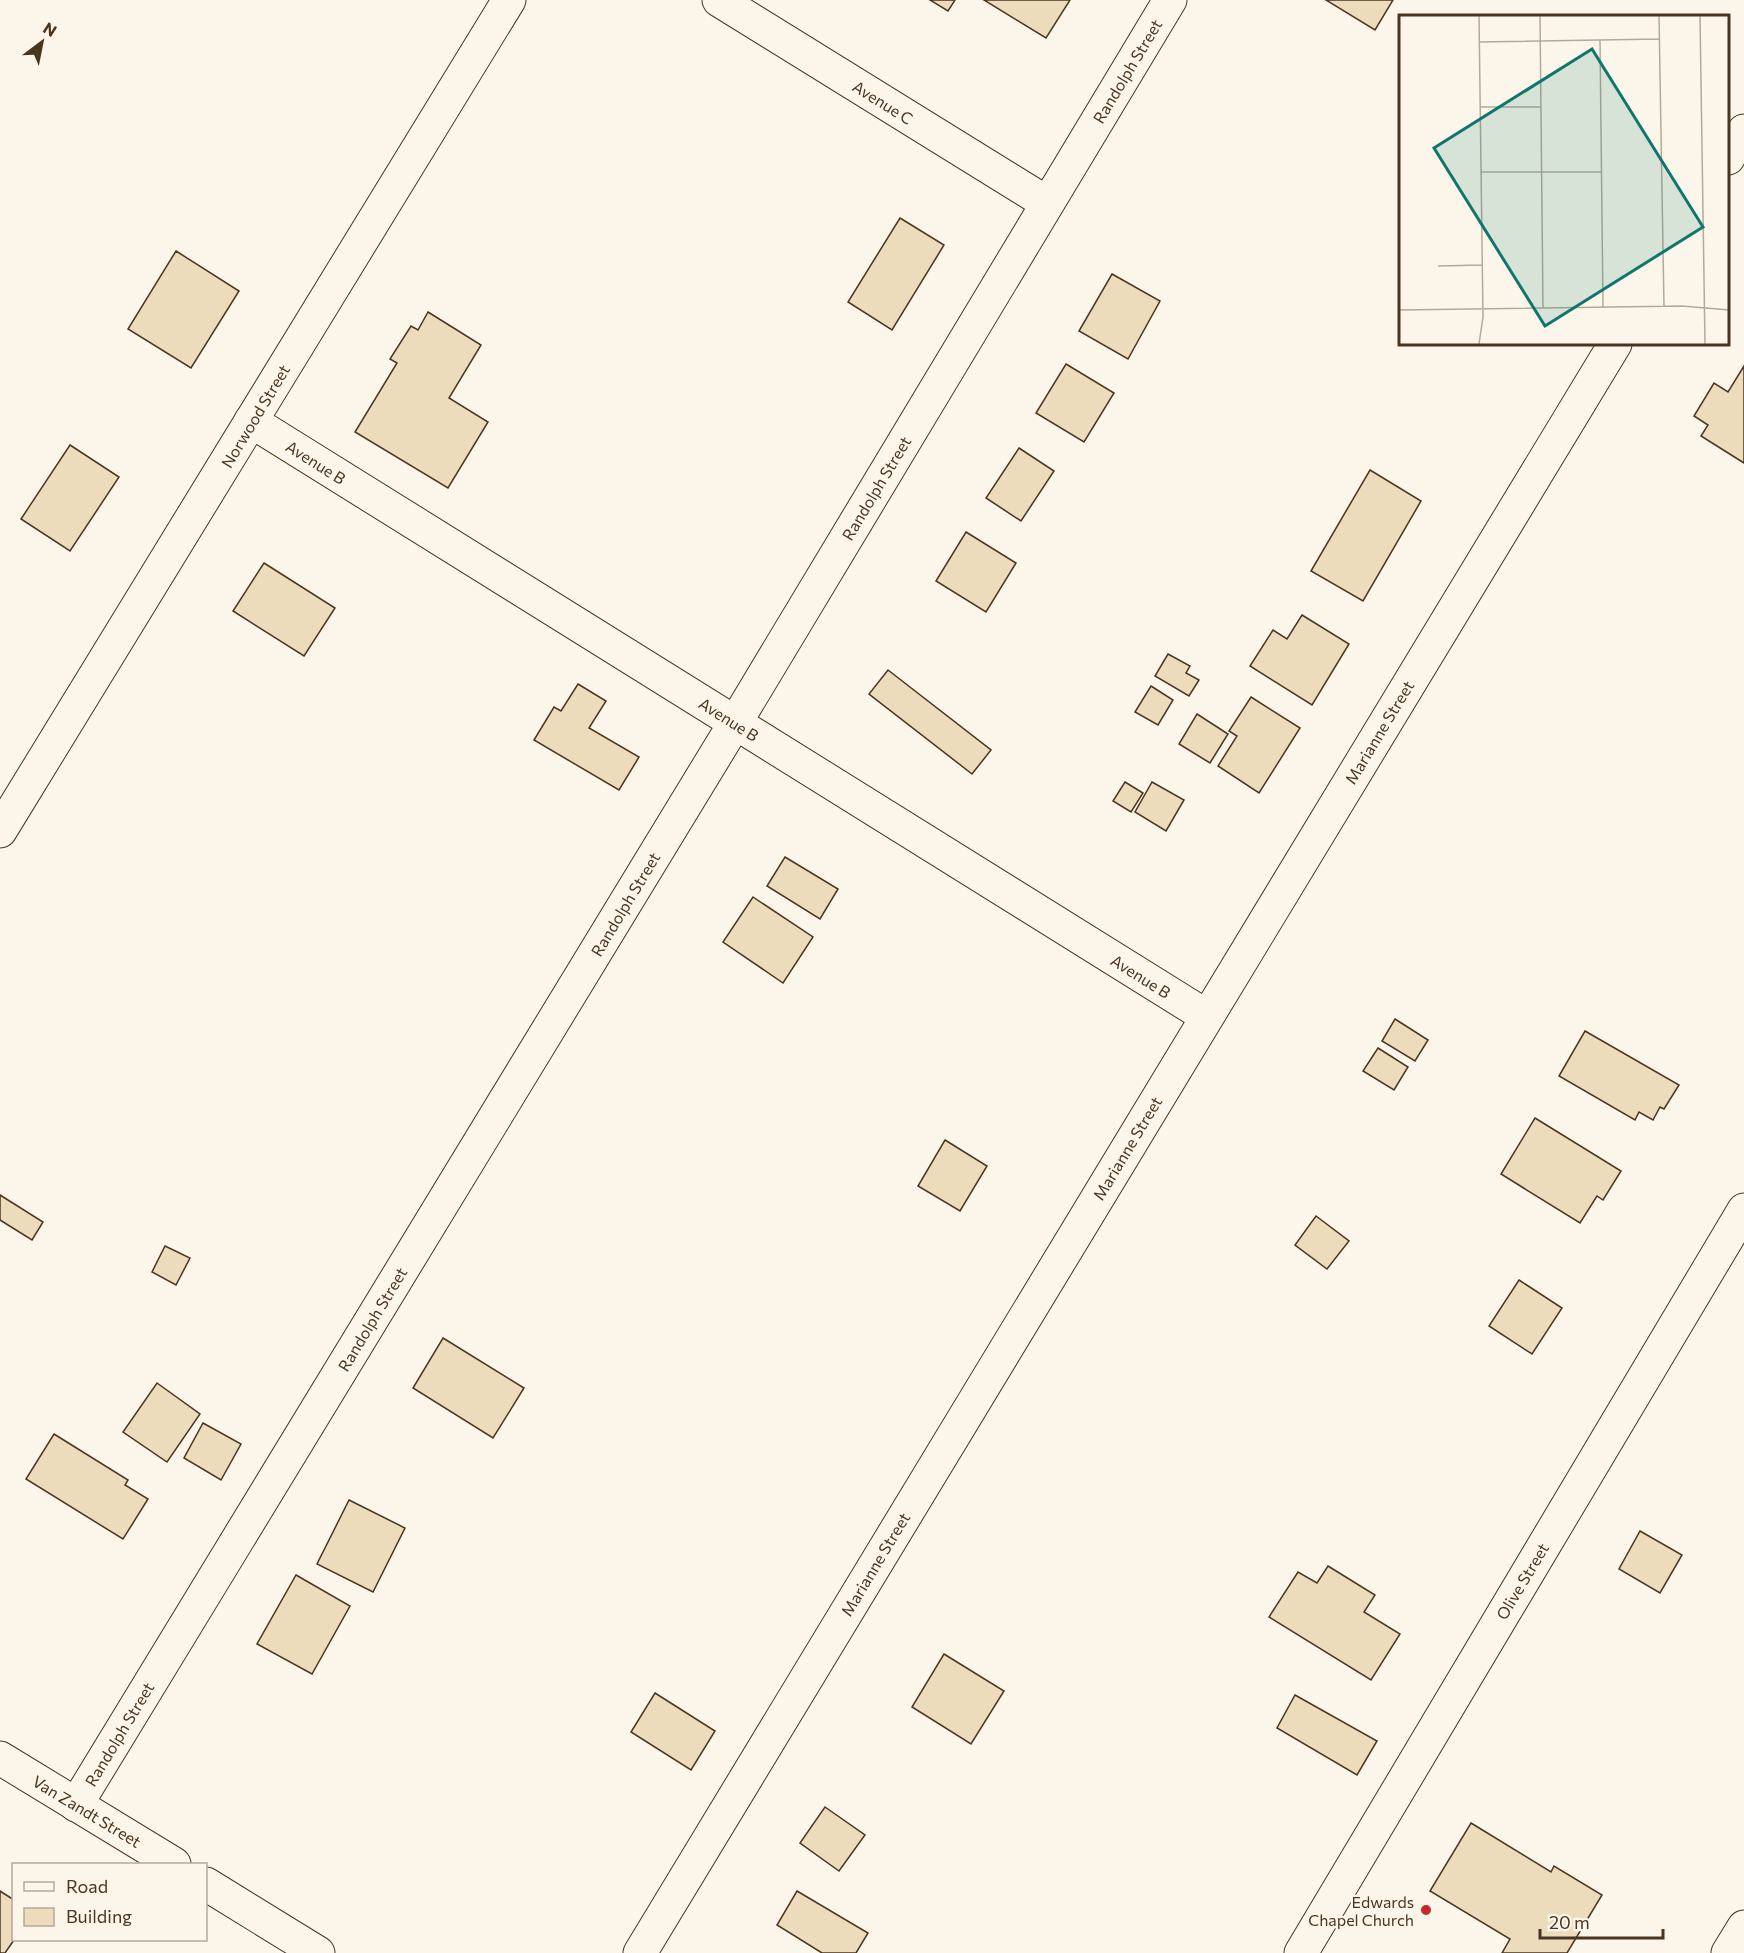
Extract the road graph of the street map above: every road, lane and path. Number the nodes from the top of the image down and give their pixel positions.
1 (509, 0) edge
2 (719, 0) edge
3 (1170, 0) edge
4 (1744, 131) edge
5 (1729, 156) edge
6 (1047, 203) junction
7 (1614, 345) edge
8 (251, 421) junction
9 (735, 723) junction
10 (0, 831) edge
11 (1206, 1016) junction
12 (1744, 1210) edge
13 (0, 1758) edge
14 (76, 1804) junction
15 (172, 1863) edge
16 (207, 1885) edge
17 (1744, 1927) edge
18 (318, 1953) edge
19 (640, 1953) edge
20 (1301, 1953) edge
21 (1728, 1953) edge

1 - 8 street, Norwood Street
2 - 6 street, Avenue C
3 - 6 street, Randolph Street
4 - 5 street
6 - 9 street, Randolph Street
7 - 11 street, Marianne Street
8 - 9 street, Avenue B
8 - 10 street, Norwood Street
9 - 11 street, Avenue B
9 - 14 street, Randolph Street
11 - 19 street, Marianne Street
12 - 20 street, Olive Street
13 - 14 street, Van Zandt Street
14 - 15 street, Van Zandt Street
16 - 18 street
17 - 21 street

